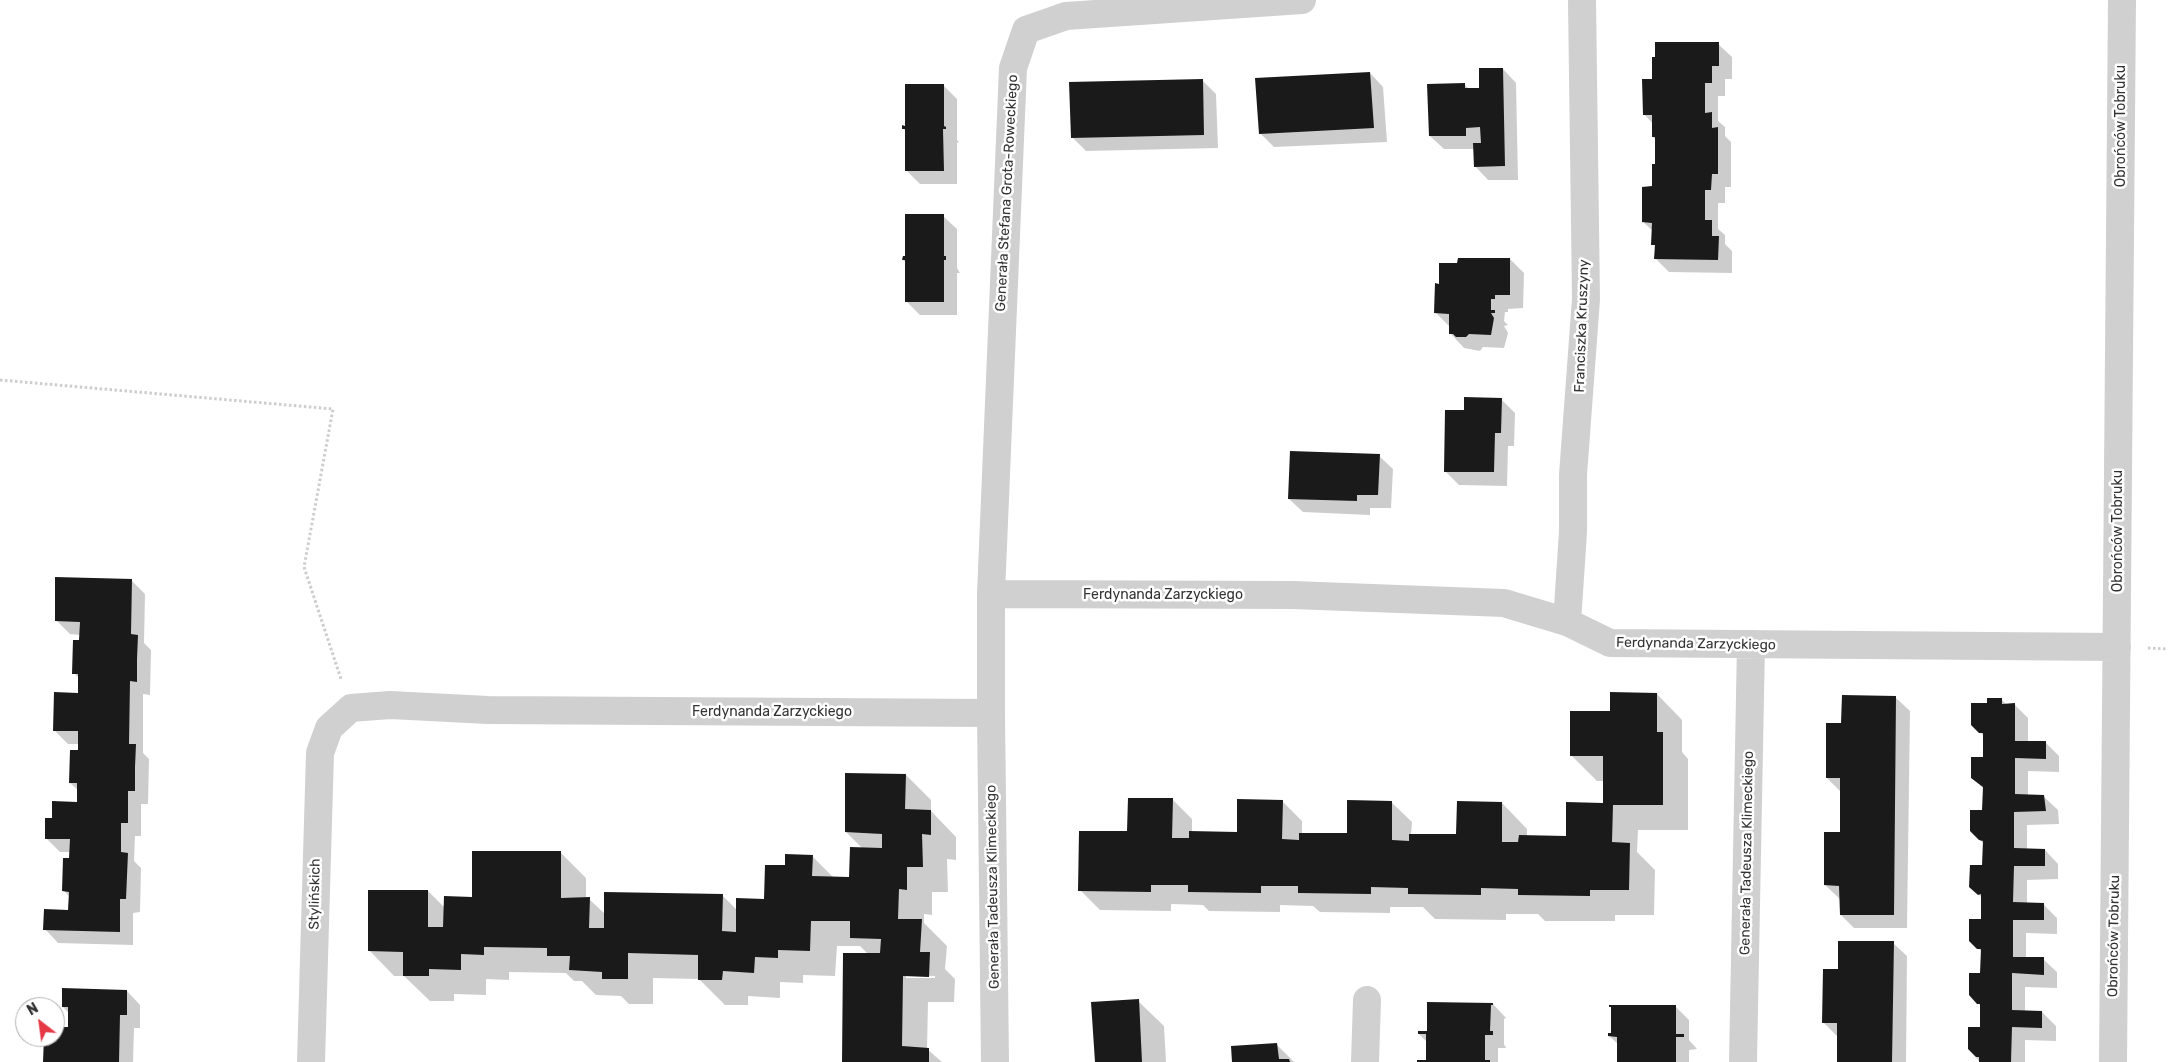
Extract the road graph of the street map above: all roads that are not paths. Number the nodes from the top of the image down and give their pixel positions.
1 (1302, 0) edge
2 (1582, 0) edge
3 (2122, 0) edge
4 (991, 594) junction
5 (1567, 622) junction
6 (1751, 644) junction
7 (2117, 647) junction
8 (991, 713) junction
9 (329, 728) joint
10 (1367, 1000) dead end
11 (312, 1062) edge
12 (995, 1062) edge
13 (1365, 1062) edge
14 (1743, 1062) edge
15 (2113, 1062) edge

1 - 4 street, Generała Stefana Grota-Roweckiego
2 - 5 street, Franciszka Kruszyny
3 - 7 street, Obrońców Tobruku
4 - 5 street, Ferdynanda Zarzyckiego
4 - 8 street
5 - 6 street, Ferdynanda Zarzyckiego
6 - 7 street, Ferdynanda Zarzyckiego
6 - 14 street, Generała Tadeusza Klimeckiego
7 - 15 street, Obrońców Tobruku
8 - 9 street, Ferdynanda Zarzyckiego
8 - 12 street, Generała Tadeusza Klimeckiego
9 - 11 street, Stylińskich
10 - 13 street

